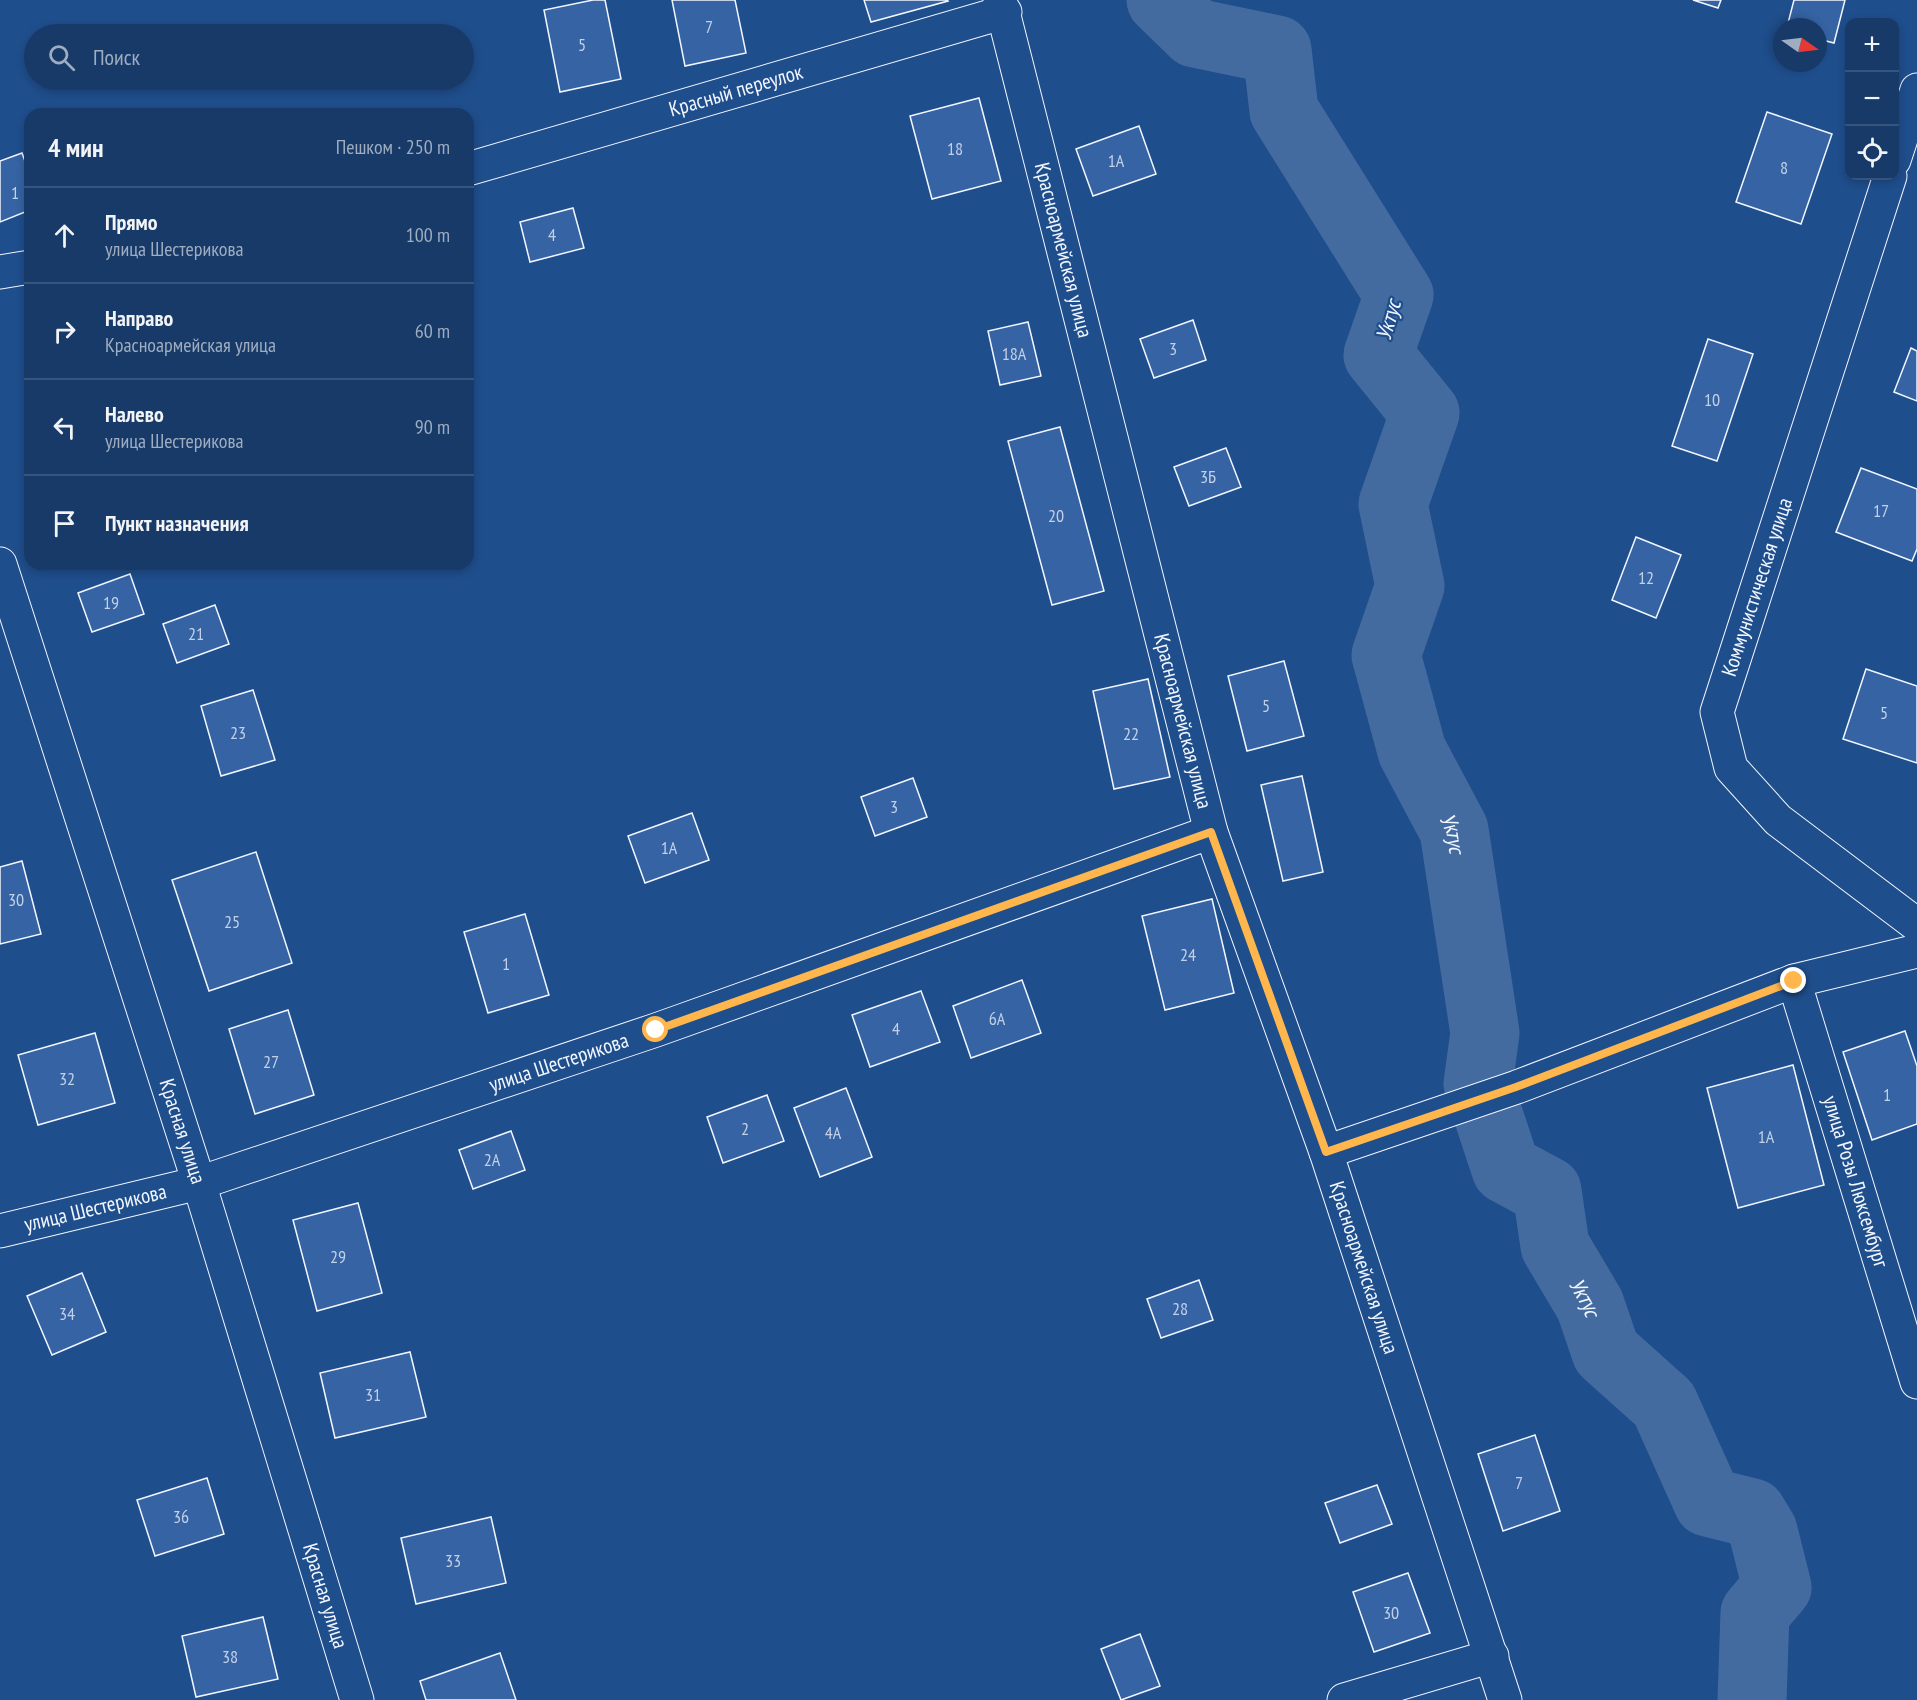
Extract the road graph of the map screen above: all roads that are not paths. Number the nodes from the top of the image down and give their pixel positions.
1 (1003, 6) edge
2 (1917, 90) edge
3 (1899, 145) edge
4 (474, 167) edge
5 (1889, 180) edge
6 (24, 268) edge
7 (0, 272) edge
8 (0, 564) edge
9 (1211, 832) junction
10 (1917, 925) edge
11 (1917, 951) edge
12 (1794, 981) junction
13 (1326, 1152) junction
14 (199, 1183) junction
15 (0, 1231) edge
16 (1917, 1382) edge
17 (1492, 1656) junction
18 (357, 1700) edge
19 (1344, 1700) edge
20 (1505, 1700) edge

1 - 4 street, Красный переулок
1 - 9 street, Красноармейская улица
2 - 3 street
5 - 10 street, Коммунистическая улица
6 - 7 street
8 - 14 street, Красная улица
9 - 13 street, Красноармейская улица
9 - 14 street, улица Шестерикова
11 - 12 street
12 - 13 street
12 - 16 street, улица Розы Люксембург
13 - 17 street, Красноармейская улица
14 - 15 street, улица Шестерикова
14 - 18 street, Красная улица
17 - 19 street
17 - 20 street, Красноармейская улица

